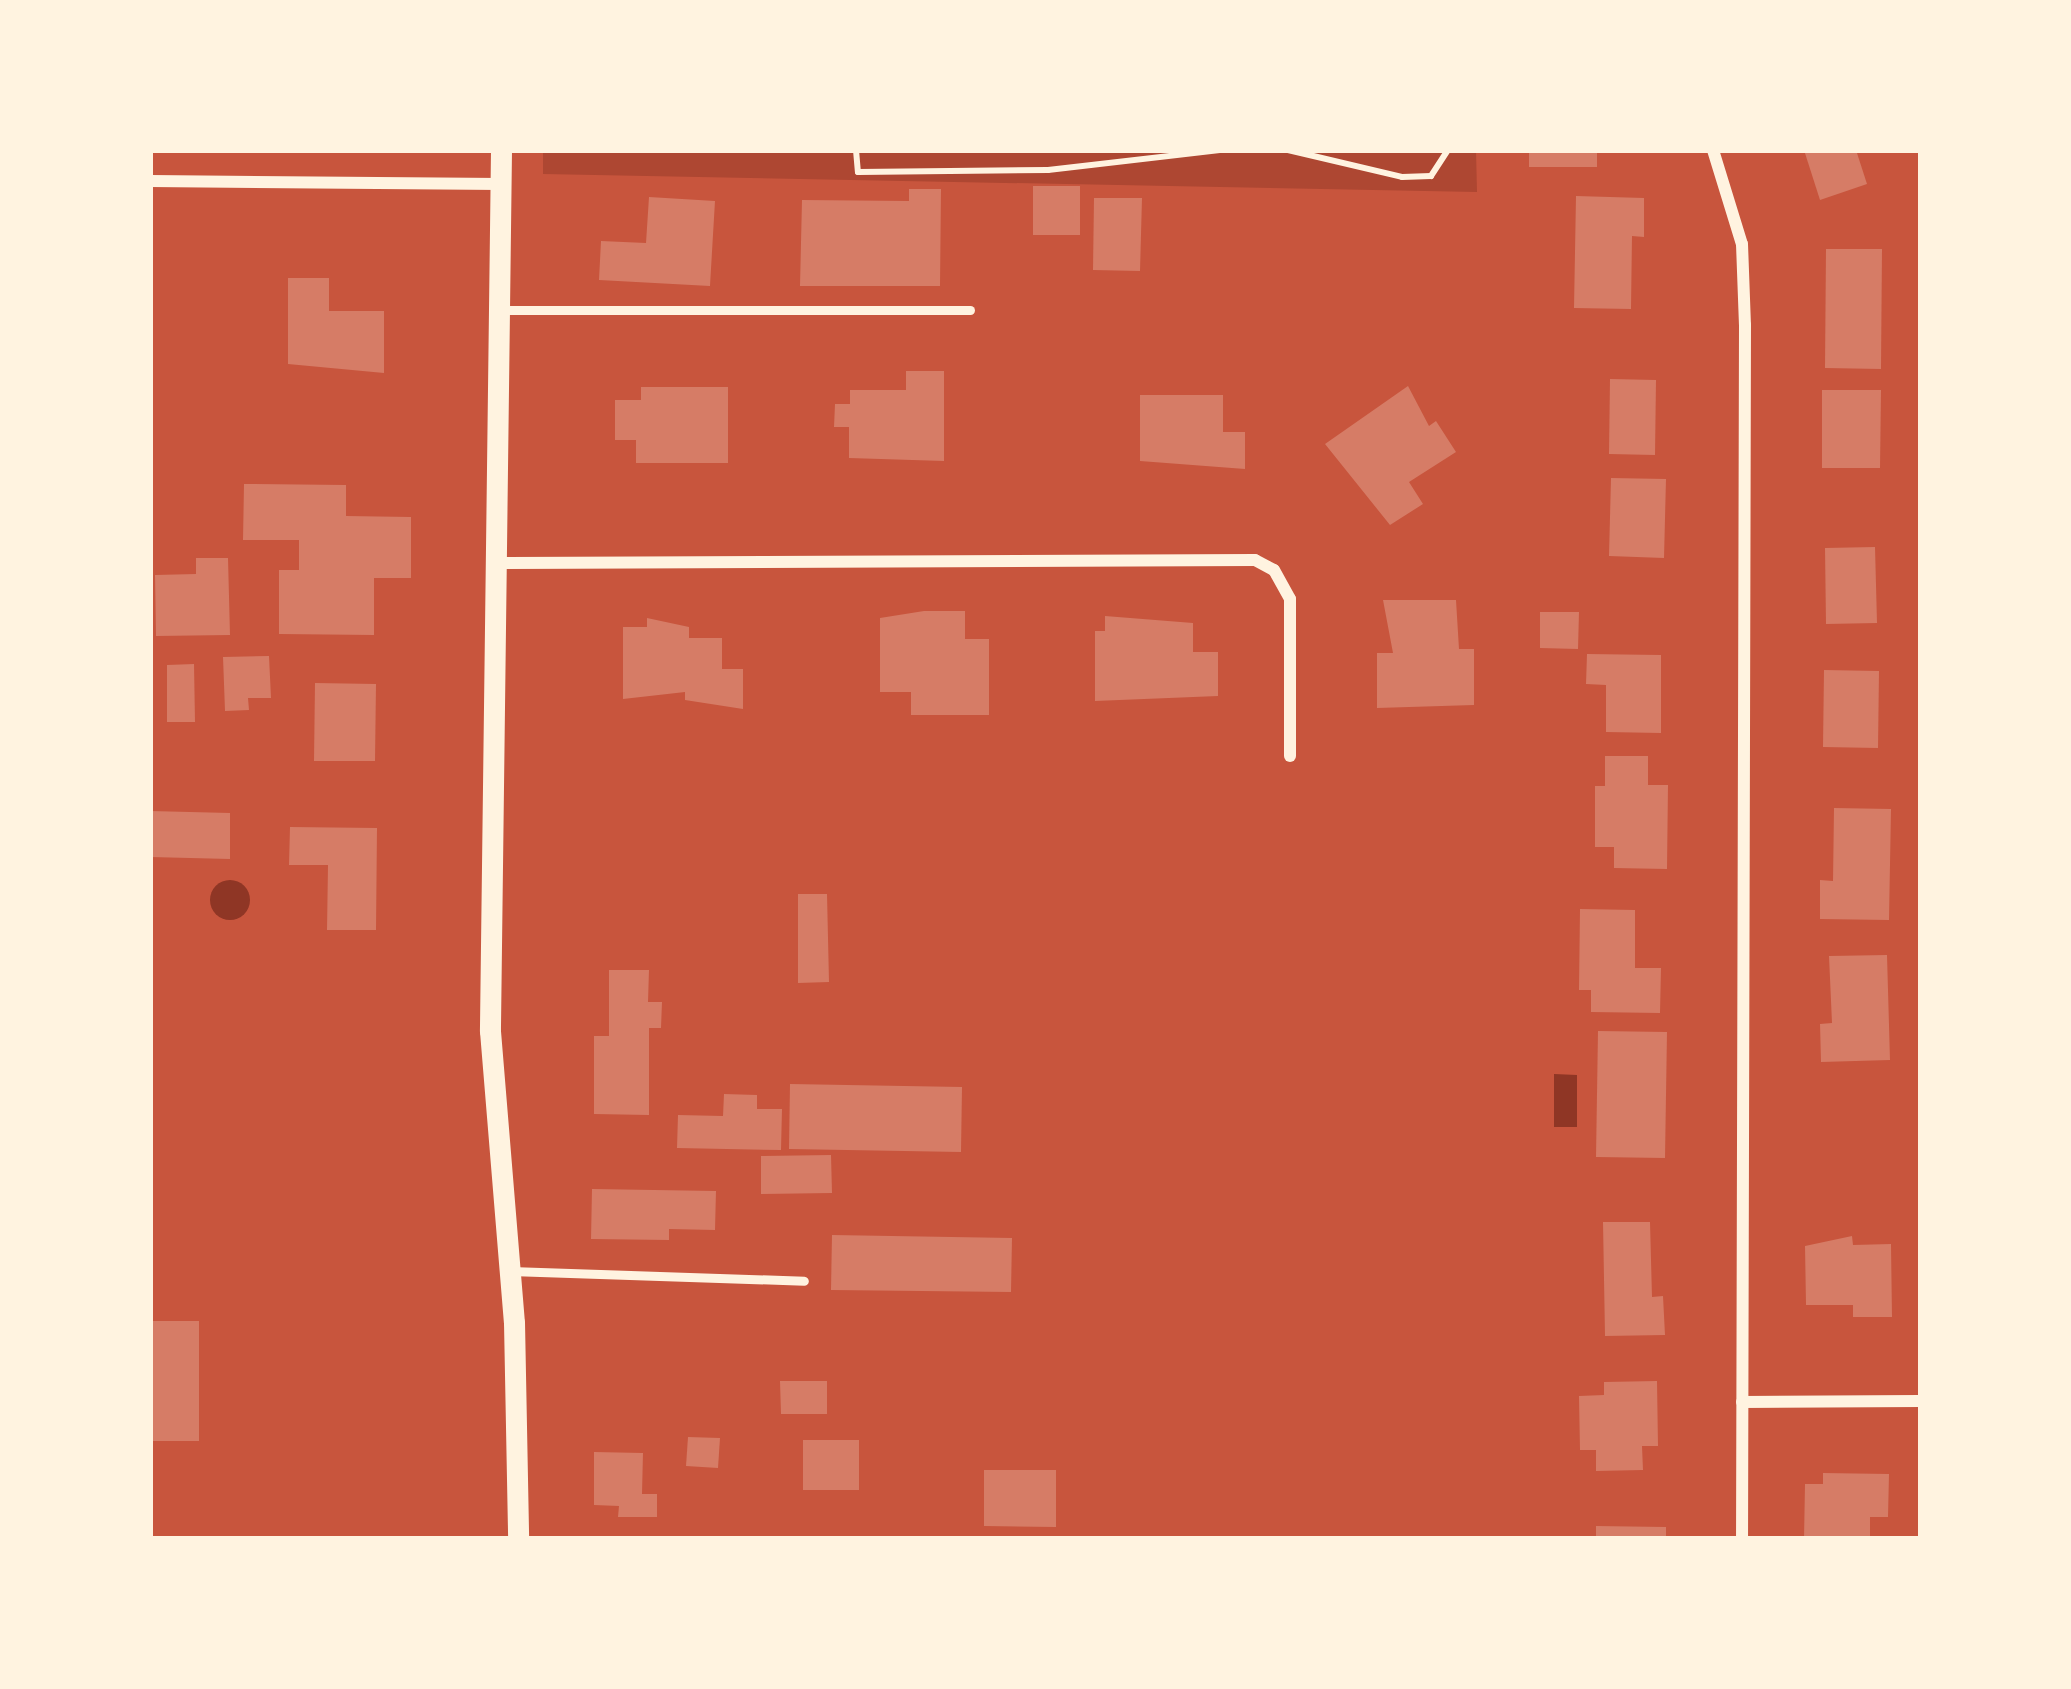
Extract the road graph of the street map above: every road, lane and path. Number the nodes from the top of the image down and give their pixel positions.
1 (501, 150) edge
2 (856, 150) edge
3 (1222, 150) edge
4 (1288, 150) edge
5 (1448, 150) edge
6 (1713, 150) edge
7 (150, 182) edge
8 (501, 184) junction
9 (502, 310) junction
10 (970, 310) dead end
11 (491, 562) junction
12 (1290, 756) dead end
13 (510, 1271) junction
14 (804, 1281) dead end
15 (1921, 1401) edge
16 (1742, 1402) junction
17 (518, 1539) edge
18 (1742, 1539) edge

1 - 8 street
2 - 3 path
4 - 5 path
6 - 16 street
7 - 8 street
8 - 9 street
9 - 10 lane
9 - 11 street
11 - 12 street
11 - 13 street
13 - 14 lane
13 - 17 street
15 - 16 street
16 - 18 street

